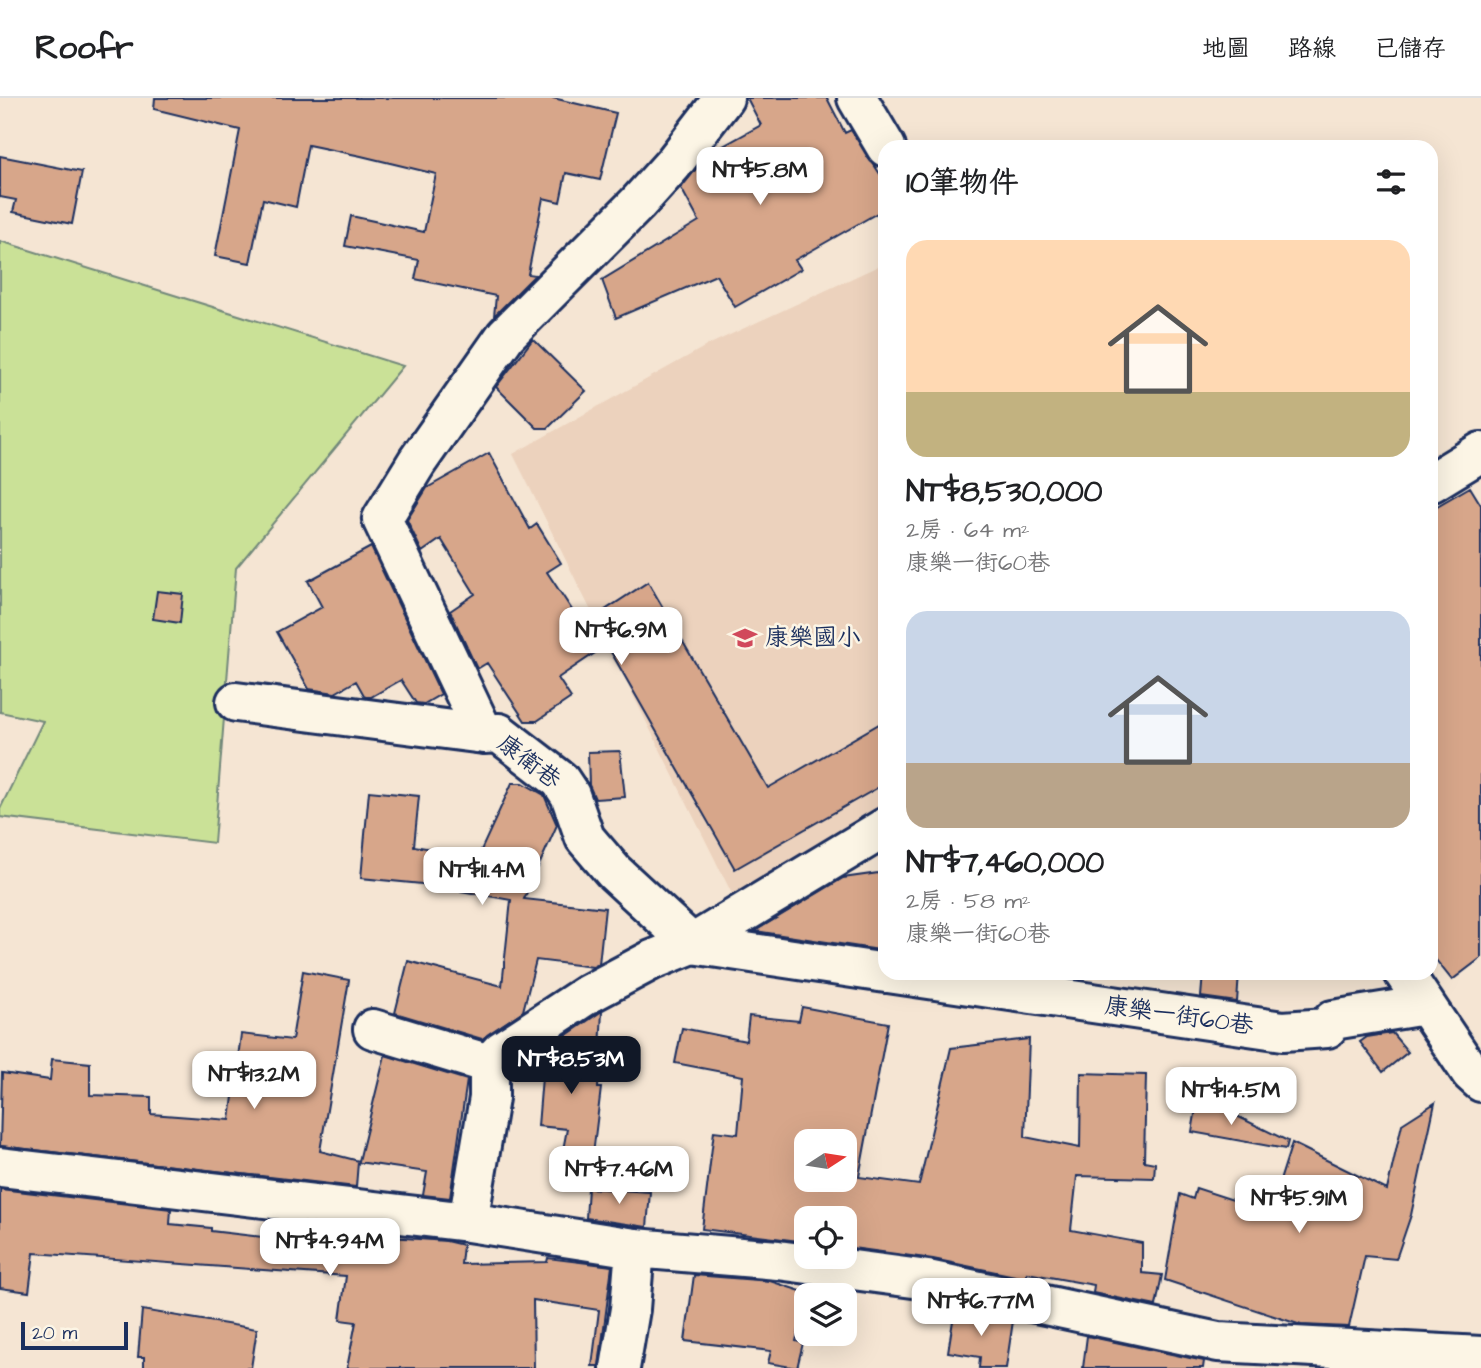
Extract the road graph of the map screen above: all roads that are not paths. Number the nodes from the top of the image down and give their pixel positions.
1 (724, 98) edge
2 (857, 98) edge
3 (882, 140) edge
4 (1481, 452) edge
5 (1438, 478) edge
6 (236, 702) dead end
7 (484, 734) junction
8 (878, 832) edge
9 (692, 944) junction
10 (878, 972) edge
11 (935, 980) edge
12 (1409, 980) edge
13 (1425, 1004) junction
14 (373, 1029) dead end
15 (489, 1063) junction
16 (1478, 1074) edge
17 (0, 1167) edge
18 (468, 1222) junction
19 (635, 1248) junction
20 (1481, 1356) edge
21 (620, 1368) edge

1 - 7 street, 康衛巷
2 - 3 street
4 - 5 street
6 - 7 street
7 - 9 street, 康衛巷
8 - 9 street
9 - 10 street, 康樂一街60巷
9 - 15 street
11 - 13 street, 康樂一街60巷
12 - 13 street
13 - 16 street
14 - 15 street
15 - 18 street
17 - 18 street
18 - 19 street
19 - 20 street
19 - 21 street

